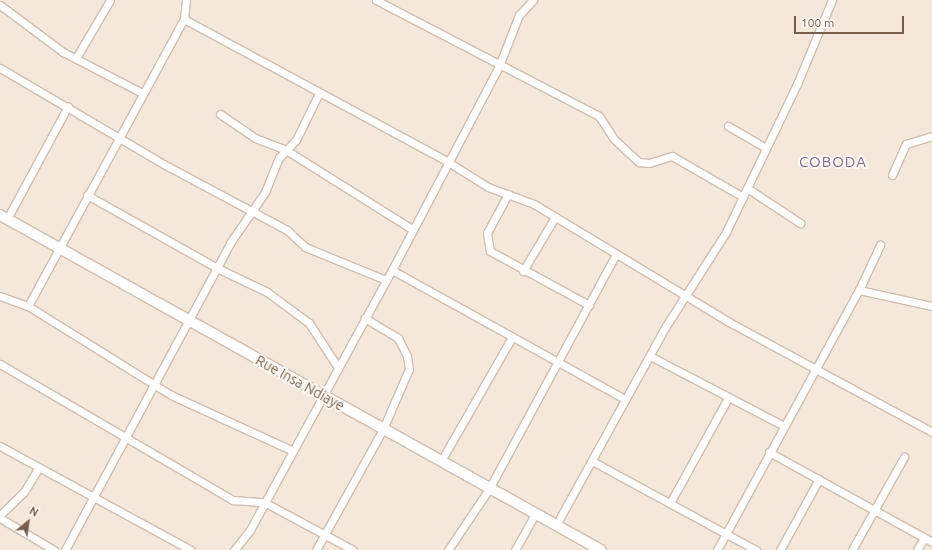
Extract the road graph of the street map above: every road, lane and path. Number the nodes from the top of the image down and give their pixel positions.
1 (110, 0) edge
2 (186, 0) edge
3 (376, 0) edge
4 (533, 0) edge
5 (832, 0) edge
6 (0, 5) edge
7 (184, 19) junction
8 (76, 58) junction
9 (499, 66) junction
10 (0, 68) edge
11 (319, 92) junction
12 (142, 93) junction
13 (68, 106) junction
14 (220, 114) dead end
15 (728, 126) dead end
16 (119, 136) junction
17 (932, 136) edge
18 (766, 148) junction
19 (286, 150) junction
20 (448, 162) junction
21 (892, 174) dead end
22 (747, 188) junction
23 (508, 194) junction
24 (87, 195) junction
25 (743, 197) junction
26 (249, 211) junction
27 (4, 217) edge
28 (555, 217) junction
29 (800, 223) dead end
30 (412, 229) junction
31 (880, 245) dead end
32 (60, 248) junction
33 (615, 256) junction
34 (217, 268) junction
35 (392, 270) junction
36 (523, 271) junction
37 (386, 280) junction
38 (859, 290) junction
39 (0, 296) edge
40 (684, 296) junction
41 (589, 305) junction
42 (28, 306) junction
43 (932, 306) edge
44 (365, 318) junction
45 (190, 320) junction
46 (512, 337) junction
47 (650, 356) junction
48 (559, 361) junction
49 (0, 364) edge
50 (337, 366) junction
51 (816, 370) junction
52 (154, 385) junction
53 (322, 395) junction
54 (728, 398) junction
55 (626, 399) junction
56 (784, 426) junction
57 (383, 429) junction
58 (932, 432) edge
59 (124, 436) junction
60 (0, 446) edge
61 (291, 450) junction
62 (769, 452) junction
63 (904, 457) dead end
64 (441, 461) junction
65 (592, 461) junction
66 (39, 467) junction
67 (819, 479) junction
68 (489, 489) junction
69 (95, 498) junction
70 (264, 502) junction
71 (670, 503) junction
72 (874, 510) junction
73 (535, 514) junction
74 (0, 515) edge
75 (0, 518) edge
76 (556, 525) junction
77 (325, 534) junction
78 (726, 534) junction
79 (924, 538) junction
80 (932, 542) edge
81 (54, 550) edge
82 (65, 550) edge
83 (191, 550) edge
84 (234, 550) edge
85 (316, 550) edge
86 (353, 550) edge
87 (448, 550) edge
88 (515, 550) edge
89 (601, 550) edge
90 (717, 550) edge
91 (756, 550) edge
92 (780, 550) edge
93 (852, 550) edge
94 (917, 550) edge

1 - 8 street
2 - 7 street
3 - 9 street
4 - 9 street
5 - 18 street
6 - 8 street
7 - 11 street
7 - 12 street
8 - 12 street
9 - 20 street
9 - 25 street
10 - 13 street
11 - 19 street
11 - 20 street
12 - 16 street
13 - 16 street
13 - 27 street
14 - 19 street
15 - 18 street
16 - 24 street
16 - 26 street
17 - 21 street
18 - 22 street
19 - 26 street
19 - 30 street
20 - 23 street
20 - 30 street
22 - 25 street
22 - 29 street
23 - 28 street
23 - 36 street
24 - 32 street
24 - 34 street
25 - 40 street
26 - 34 street
26 - 37 street
27 - 32 main road, Rue Insa Ndiaye
28 - 33 street
28 - 36 street
30 - 35 street
31 - 38 street
32 - 42 street
32 - 45 main road, Rue Insa Ndiaye
33 - 40 street
33 - 41 street
34 - 45 street
34 - 50 street
35 - 37 street
35 - 46 street
36 - 41 street
37 - 44 street
38 - 43 street
38 - 51 street
39 - 42 street
40 - 47 street
40 - 51 street
41 - 48 street
42 - 52 street
44 - 50 street
44 - 57 street
45 - 52 street
45 - 53 main road, Rue Insa Ndiaye
46 - 48 street
46 - 64 street
47 - 54 street
47 - 55 street
48 - 55 street
48 - 68 street
49 - 59 street
50 - 53 street
51 - 56 street
51 - 58 street
52 - 59 street
52 - 61 street
53 - 57 main road, Rue Insa Ndiaye
53 - 61 street
54 - 56 street
54 - 71 street
55 - 65 street
56 - 62 street
57 - 64 main road, Rue Insa Ndiaye
57 - 77 street
59 - 69 street
59 - 70 street
60 - 66 street
61 - 70 street
62 - 67 street
62 - 78 street
63 - 72 street
64 - 68 main road, Rue Insa Ndiaye
65 - 71 street
65 - 76 street
66 - 69 street
66 - 74 street
67 - 72 street
67 - 92 street
68 - 73 main road, Rue Insa Ndiaye
68 - 87 street
69 - 82 street
69 - 83 street
70 - 77 street
70 - 84 street
71 - 78 street
72 - 79 street
72 - 93 street
73 - 76 main road, Rue Insa Ndiaye
73 - 88 street
75 - 81 street
76 - 89 main road, Rue Insa Ndiaye
77 - 85 street
77 - 86 street
78 - 90 street
78 - 91 street
79 - 80 street
79 - 94 street

